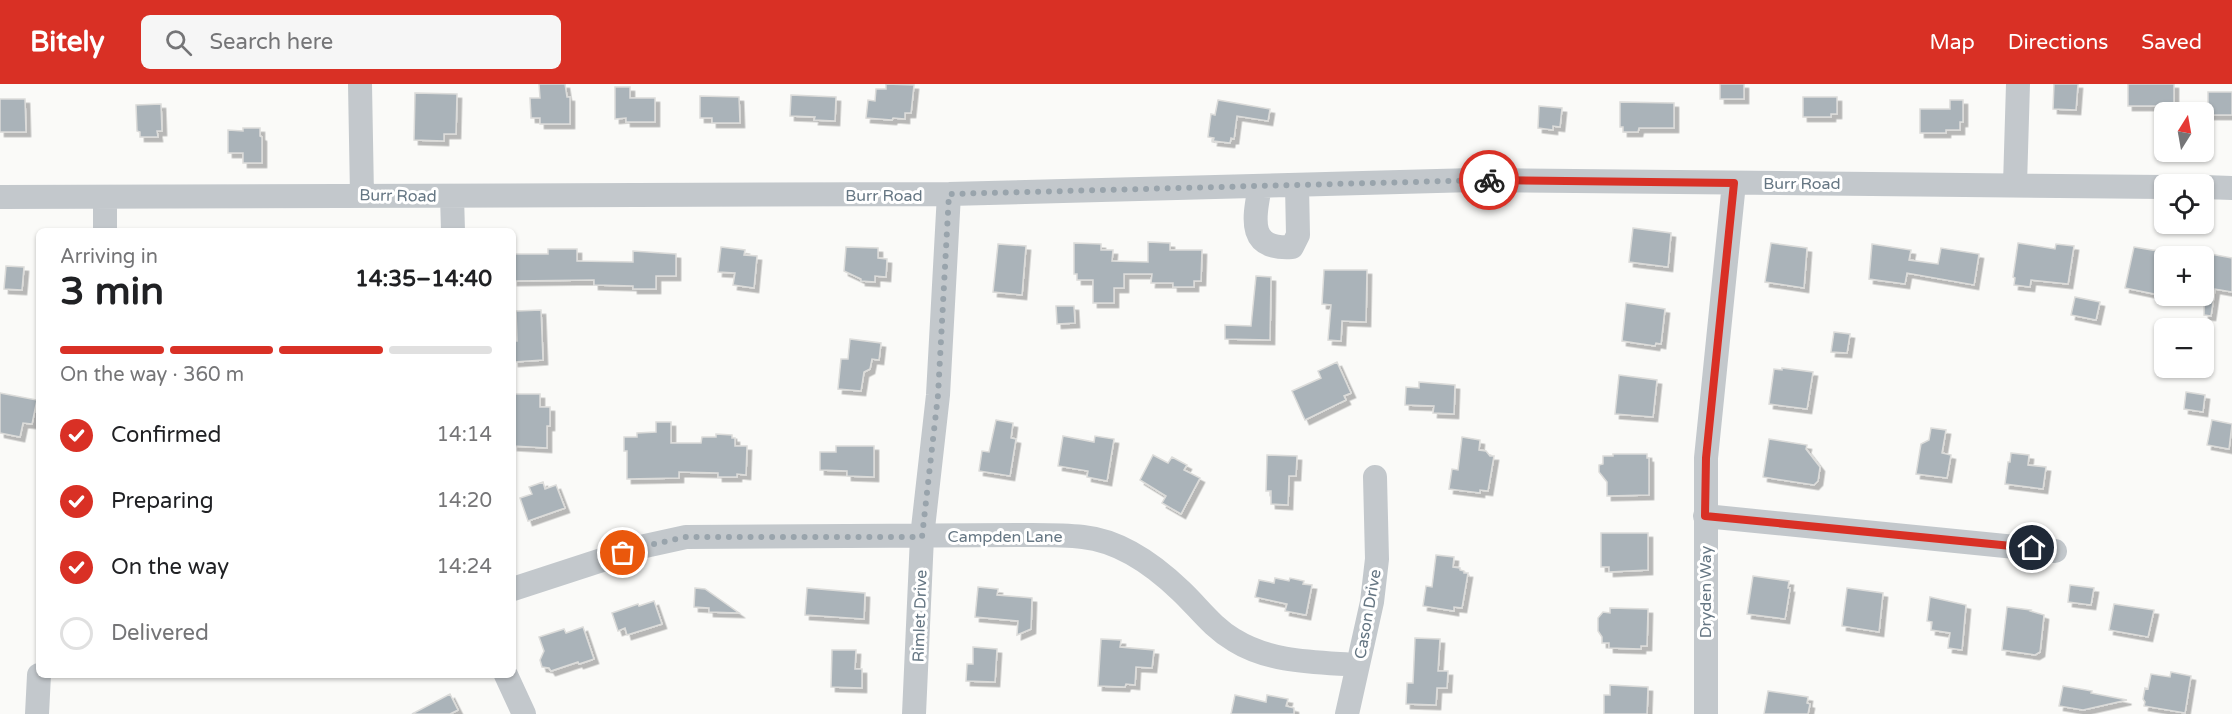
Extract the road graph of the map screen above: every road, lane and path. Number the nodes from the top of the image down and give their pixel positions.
1 (360, 84) edge
2 (2018, 84) edge
3 (1734, 183) junction
4 (1297, 185) junction
5 (2015, 185) junction
6 (1260, 186) junction
7 (2154, 187) edge
8 (2214, 187) edge
9 (2232, 188) edge
10 (949, 194) junction
11 (362, 195) junction
12 (0, 196) edge
13 (452, 196) junction
14 (105, 197) junction
15 (105, 228) edge
16 (453, 228) edge
17 (1375, 477) dead end
18 (1705, 516) junction
19 (922, 537) junction
20 (2055, 550) dead end
21 (516, 588) edge
22 (1358, 665) junction
23 (39, 678) edge
24 (507, 678) edge
25 (37, 714) edge
26 (524, 714) edge
27 (914, 714) edge
28 (1347, 714) edge
29 (1706, 714) edge

1 - 11 street
2 - 5 street
3 - 4 street, Burr Road
3 - 5 street, Burr Road
3 - 18 street, Dryden Way
4 - 6 street, Burr Road
4 - 6 street
5 - 7 street, Burr Road
6 - 10 street, Burr Road
8 - 9 street
10 - 13 street, Burr Road
10 - 19 street, Rimlet Drive
11 - 13 street, Burr Road
11 - 14 street, Burr Road
12 - 14 street, Burr Road
13 - 16 street
14 - 15 street
17 - 22 street, Cason Drive
18 - 20 street
18 - 29 street, Dryden Way
19 - 21 street, Campden Lane
19 - 22 street, Campden Lane
19 - 27 street, Rimlet Drive
22 - 28 street, Cason Drive
23 - 25 street
24 - 26 street

